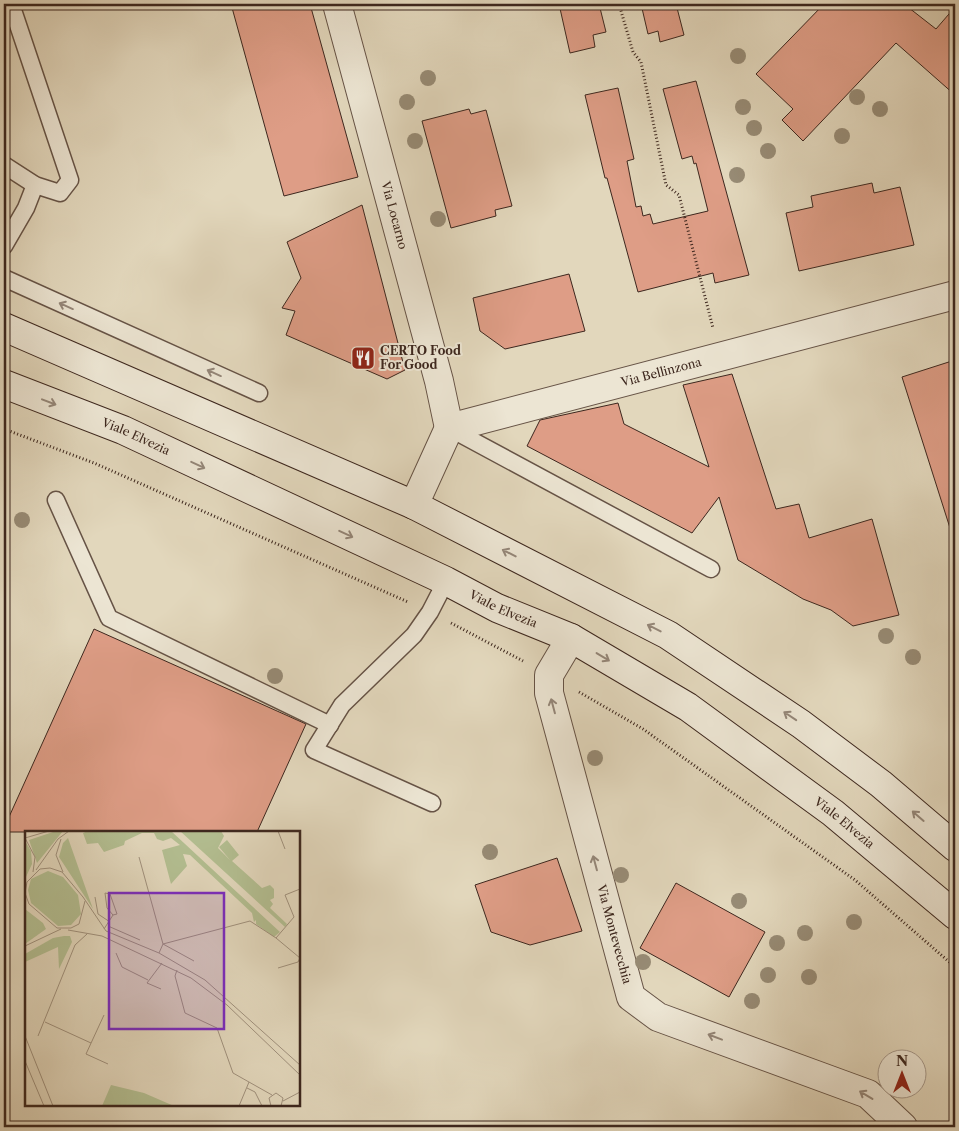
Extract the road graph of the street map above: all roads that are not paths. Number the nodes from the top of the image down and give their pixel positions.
1 (4, 4) edge
2 (337, 4) edge
3 (4, 165) edge
4 (35, 185) junction
5 (4, 243) edge
6 (4, 278) edge
7 (955, 295) edge
8 (4, 327) edge
9 (4, 384) edge
10 (259, 393) dead end
11 (450, 428) junction
12 (56, 500) dead end
13 (414, 505) junction
14 (711, 569) dead end
15 (446, 580) junction
16 (571, 638) junction
17 (330, 725) junction
18 (432, 803) dead end
19 (955, 848) edge
20 (955, 915) edge
21 (903, 1127) edge

1 - 4 lane
2 - 11 main road, Via Locarno
3 - 4 lane
4 - 5 lane
10 -> 6 lane
7 - 11 main road, Via Bellinzona
8 - 13 main road
9 -> 15 main road, Viale Elvezia
11 - 13 main road
11 - 14 lane
12 - 17 lane
19 -> 13 main road
15 - 16 main road, Viale Elvezia
15 - 17 lane
16 -> 20 main road, Viale Elvezia
21 -> 16 main road, Via Montevecchia
17 - 18 lane

